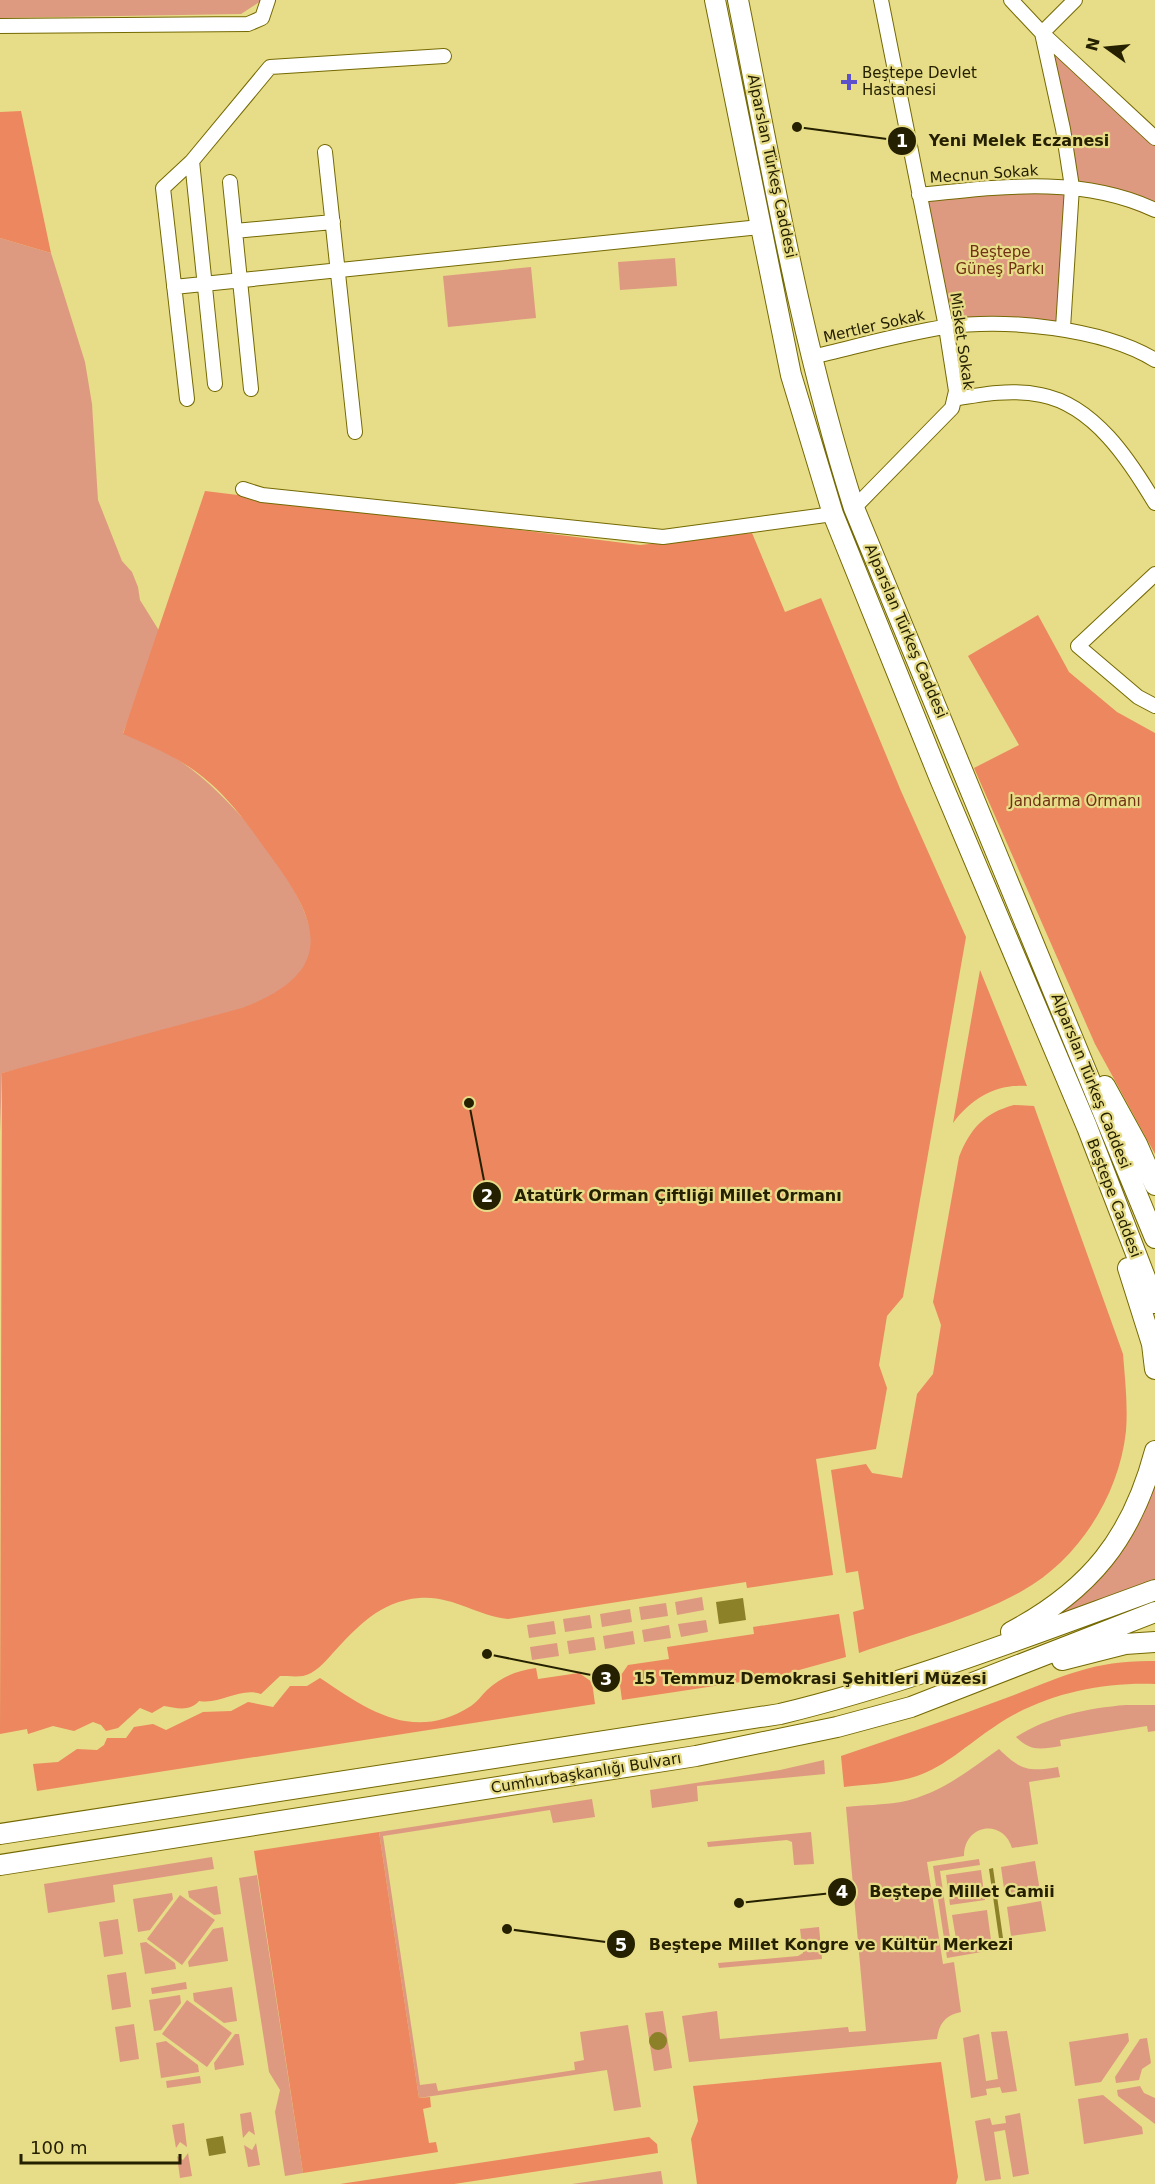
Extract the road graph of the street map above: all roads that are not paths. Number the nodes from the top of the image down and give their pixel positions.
1 (268, 0) edge
2 (715, 0) edge
3 (738, 0) edge
4 (881, 0) edge
5 (1011, 0) edge
6 (1075, 0) edge
7 (0, 26) edge
8 (1042, 33) junction
9 (444, 56) dead end
10 (1155, 138) edge
11 (325, 152) dead end
12 (192, 161) junction
13 (230, 182) dead end
14 (1072, 187) junction
15 (919, 195) junction
16 (1155, 210) edge
17 (333, 222) junction
18 (760, 227) junction
19 (235, 231) junction
20 (338, 268) junction
21 (240, 280) junction
22 (204, 284) junction
23 (174, 287) junction
24 (946, 327) junction
25 (1063, 328) junction
26 (811, 357) junction
27 (1155, 360) edge
28 (215, 384) dead end
29 (251, 389) dead end
30 (187, 399) dead end
31 (954, 399) junction
32 (355, 432) dead end
33 (243, 489) dead end
34 (1155, 503) edge
35 (854, 508) junction
36 (833, 514) junction
37 (1155, 574) edge
38 (1155, 706) edge
39 (1065, 1018) junction
40 (1087, 1127) junction
41 (1155, 1185) edge
42 (1155, 1238) edge
43 (1155, 1302) edge
44 (1155, 1369) edge
45 (1155, 1451) edge
46 (1155, 1590) edge
47 (1155, 1612) edge
48 (1155, 1642) edge
49 (953, 1663) junction
50 (911, 1707) junction
51 (0, 1834) edge
52 (0, 1865) edge

1 - 7 street
2 - 18 main road, Alparslan Türkeş Caddesi
3 - 26 main road, Alparslan Türkeş Caddesi
4 - 15 street, Misket Sokak
5 - 8 street
6 - 8 street
8 - 10 street
8 - 14 street
9 - 12 street
11 - 17 street
12 - 22 street
12 - 23 street
13 - 19 street
14 - 15 street, Mecnun Sokak
14 - 16 street, Mecnun Sokak
14 - 25 street
15 - 24 street, Misket Sokak
17 - 19 street
17 - 20 street
18 - 20 street
18 - 36 main road, Alparslan Türkeş Caddesi
19 - 21 street
20 - 21 street
20 - 32 street
21 - 22 street
21 - 29 street
22 - 23 street
22 - 28 street
23 - 30 street
24 - 25 street, Mertler Sokak
24 - 26 street, Mertler Sokak
24 - 31 street, Misket Sokak
25 - 27 street, Mertler Sokak
26 - 35 main road, Alparslan Türkeş Caddesi
31 - 34 street
31 - 35 street, Misket Sokak
33 - 36 street
35 - 39 main road, Alparslan Türkeş Caddesi
36 - 40 main road, Alparslan Türkeş Caddesi
37 - 38 street
39 - 41 main road
39 - 42 main road, Alparslan Türkeş Caddesi
40 - 43 main road, Beştepe Caddesi
40 - 44 main road
45 - 49 main road
46 - 49 main road, Cumhurbaşkanlığı Bulvarı
47 - 50 main road, Cumhurbaşkanlığı Bulvarı
48 - 50 main road
49 - 51 main road, Cumhurbaşkanlığı Bulvarı
50 - 52 main road, Cumhurbaşkanlığı Bulvarı

